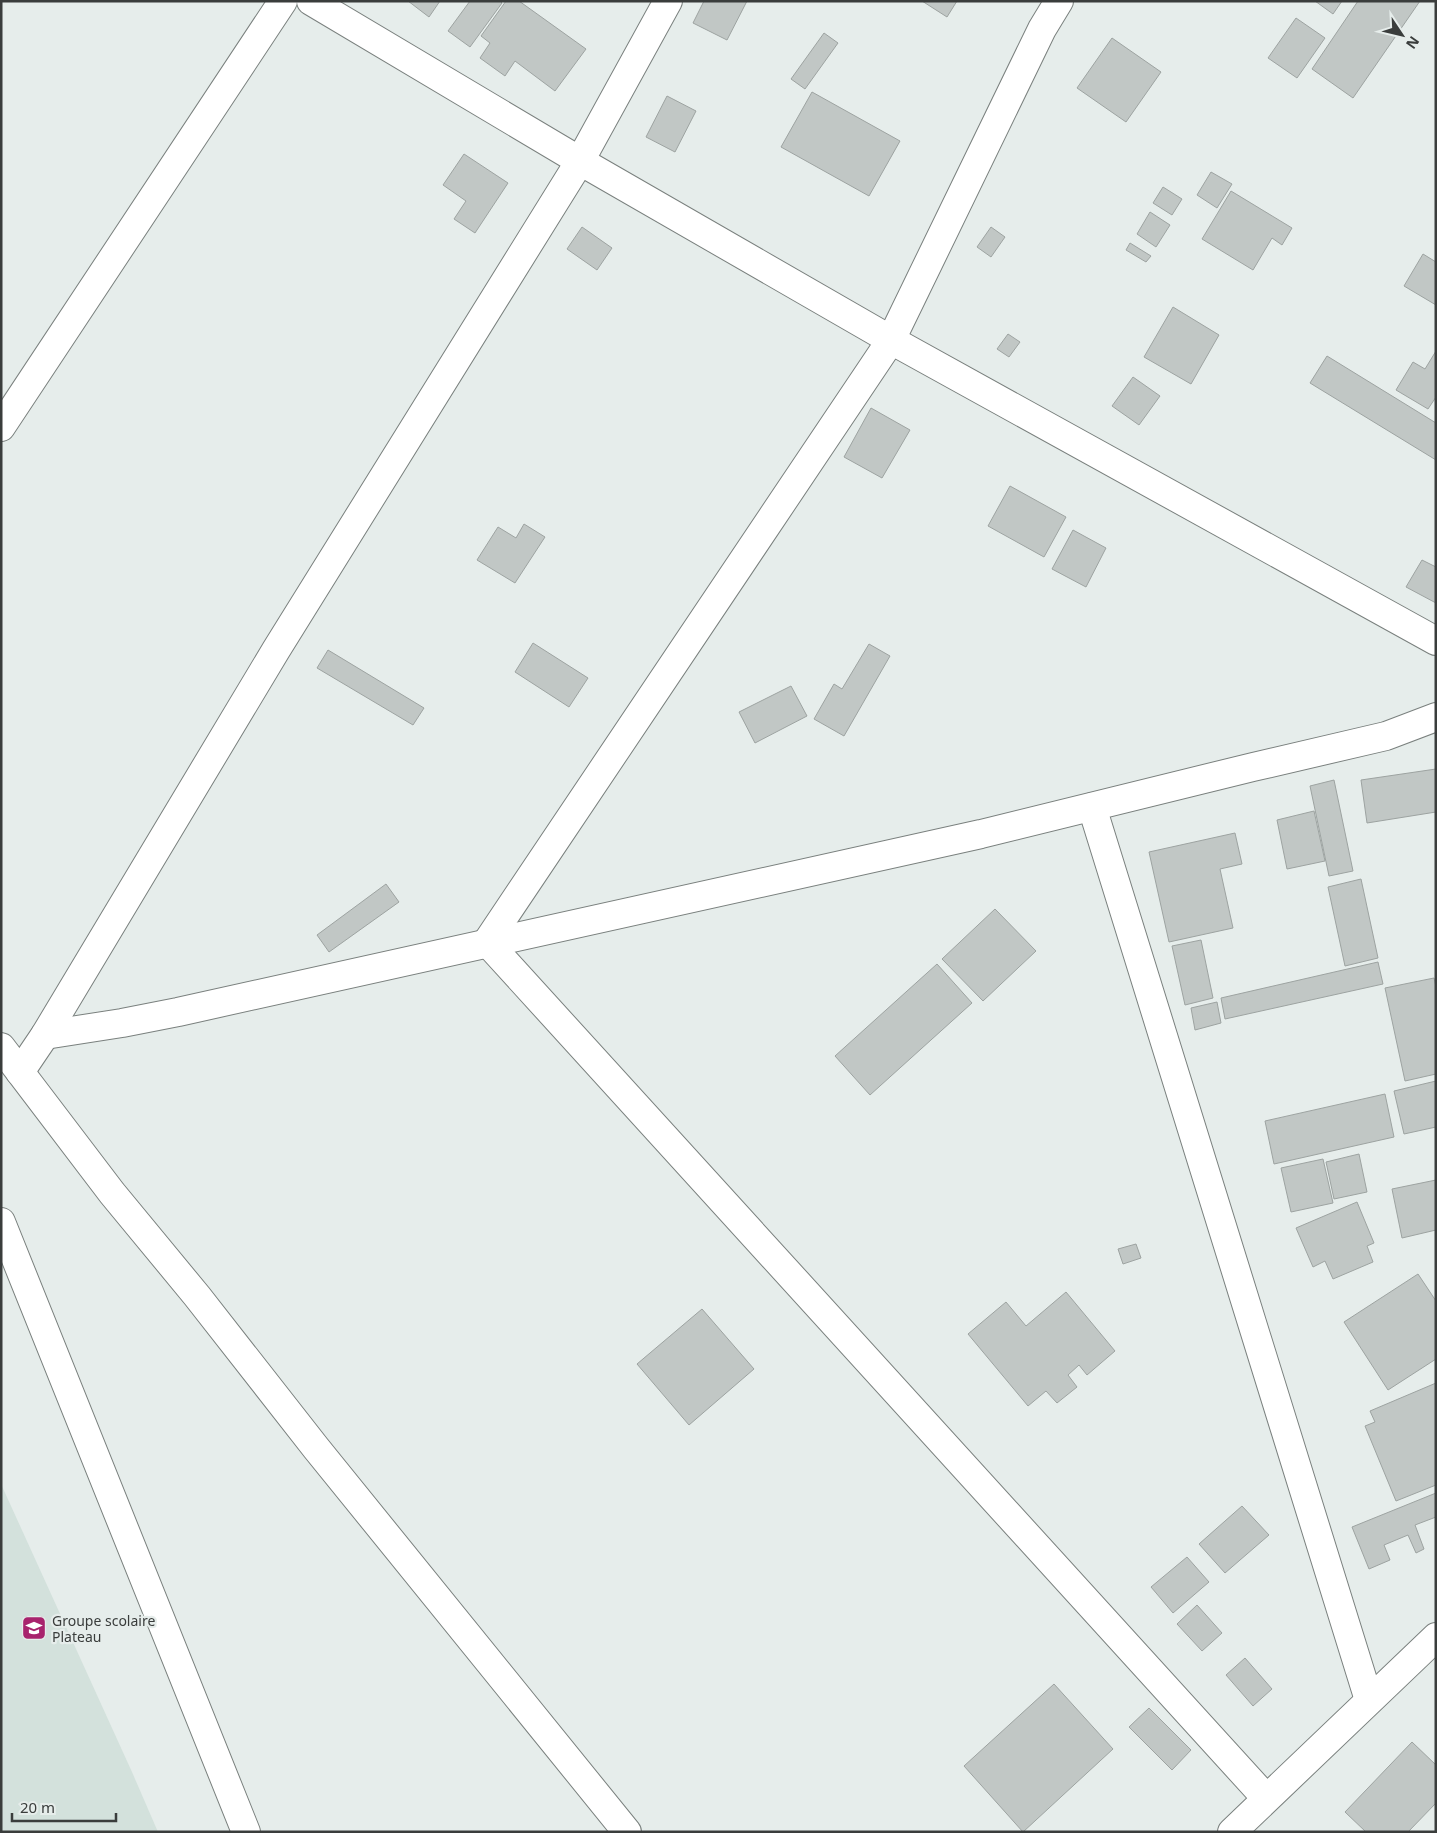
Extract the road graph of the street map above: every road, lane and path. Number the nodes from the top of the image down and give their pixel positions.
1 (283, 1) edge
2 (311, 1) edge
3 (668, 1) edge
4 (1059, 1) edge
5 (580, 161) junction
6 (891, 340) junction
7 (1, 426) edge
8 (1436, 640) edge
9 (1436, 717) edge
10 (1092, 807) junction
11 (487, 942) junction
12 (45, 1035) junction
13 (1, 1047) edge
14 (20, 1072) junction
15 (1, 1222) edge
16 (1436, 1637) edge
17 (1370, 1700) junction
18 (1266, 1798) junction
19 (246, 1832) edge
20 (627, 1832) edge
21 (1232, 1832) edge

1 - 7 street
2 - 5 street
3 - 5 street
4 - 6 street
5 - 6 street
5 - 12 street
6 - 8 street
6 - 11 street
9 - 10 street
10 - 11 street
10 - 17 street
11 - 12 street
11 - 18 street
12 - 14 street
13 - 14 street
14 - 20 street
15 - 19 street
16 - 17 street
17 - 18 street
18 - 21 street

